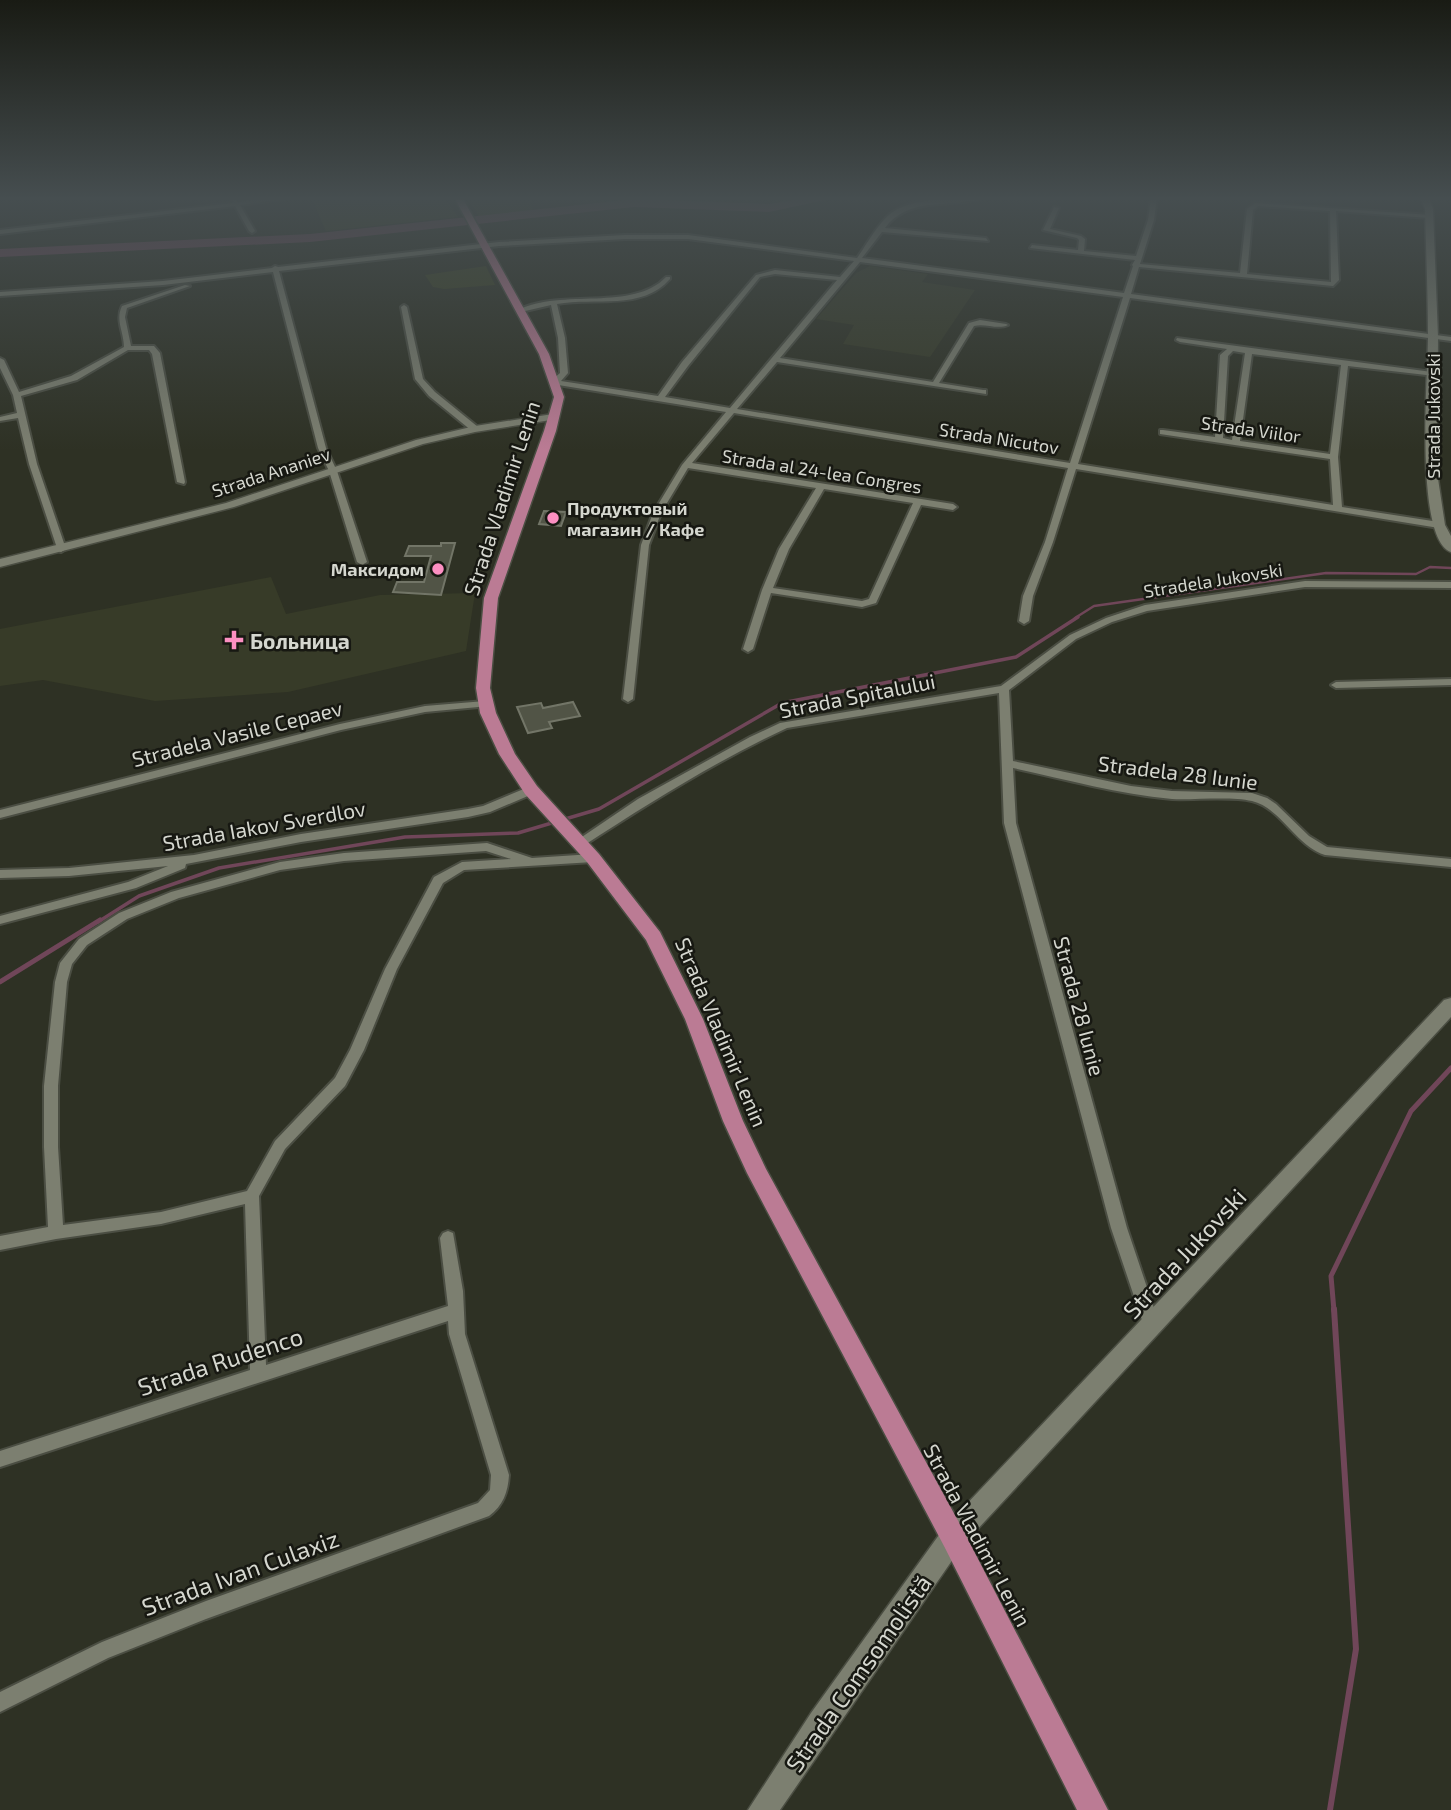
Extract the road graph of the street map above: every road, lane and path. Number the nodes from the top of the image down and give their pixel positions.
1 (178, 281) edge
2 (199, 281) edge
3 (279, 281) edge
4 (506, 281) edge
5 (665, 281) edge
6 (753, 281) edge
7 (840, 281) edge
8 (1018, 281) edge
9 (1130, 281) edge
10 (1305, 281) edge
11 (1335, 281) edge
12 (1431, 281) edge
13 (10, 294) junction
14 (0, 295) edge
15 (1126, 296) junction
16 (554, 303) junction
17 (0, 304) edge
18 (404, 307) dead end
19 (521, 310) junction
20 (1004, 325) dead end
21 (1433, 337) junction
22 (1451, 339) edge
23 (1180, 340) dead end
24 (127, 348) junction
25 (1238, 349) junction
26 (1249, 350) junction
27 (1225, 351) joint
28 (774, 359) junction
29 (0, 360) edge
30 (1345, 362) junction
31 (1432, 374) junction
32 (555, 383) junction
33 (935, 384) junction
34 (983, 393) dead end
35 (17, 395) junction
36 (660, 399) junction
37 (730, 410) junction
38 (20, 415) junction
39 (554, 417) junction
40 (0, 419) edge
41 (475, 429) junction
42 (1163, 432) dead end
43 (1219, 440) junction
44 (1236, 442) junction
45 (1334, 457) junction
46 (686, 465) junction
47 (1073, 466) junction
48 (333, 471) junction
49 (181, 482) dead end
50 (821, 487) junction
51 (918, 502) junction
52 (953, 507) dead end
53 (1338, 509) junction
54 (1439, 525) junction
55 (61, 548) junction
56 (1451, 548) edge
57 (362, 562) dead end
58 (0, 563) edge
59 (1451, 585) edge
60 (767, 590) junction
61 (1024, 621) dead end
62 (748, 649) dead end
63 (1451, 682) edge
64 (1336, 685) dead end
65 (1004, 689) junction
66 (628, 699) dead end
67 (485, 704) junction
68 (1009, 764) junction
69 (534, 793) junction
70 (0, 814) edge
71 (582, 846) junction
72 (454, 849) junction
73 (194, 859) junction
74 (529, 861) junction
75 (1451, 863) edge
76 (462, 866) junction
77 (0, 874) edge
78 (0, 920) edge
79 (1451, 1005) edge
80 (252, 1196) junction
81 (56, 1232) junction
82 (448, 1238) dead end
83 (0, 1243) edge
84 (456, 1311) junction
85 (1152, 1326) junction
86 (258, 1374) junction
87 (0, 1459) edge
88 (953, 1536) junction
89 (0, 1702) edge
90 (764, 1810) edge
91 (1093, 1810) edge

1 - 13 street
2 - 24 street
3 - 48 street
4 - 19 main road, Strada Vladimir Lenin
5 - 16 street
6 - 36 street
7 - 28 street
8 - 15 street
9 - 15 street
10 - 11 street
12 - 21 main road, Strada Jukovski
13 - 14 street
13 - 17 street
15 - 21 street
15 - 47 street
16 - 19 street
16 - 32 street
18 - 41 street
19 - 32 main road, Strada Vladimir Lenin
20 - 33 street
21 - 22 street
21 - 31 main road, Strada Jukovski
23 - 25 street
24 - 35 street
24 - 49 street
25 - 26 street
25 - 27 street
26 - 30 street
26 - 44 street
27 - 43 street
28 - 33 street
28 - 37 street
29 - 35 street
30 - 31 street
30 - 45 street
31 - 54 main road, Strada Jukovski
32 - 36 street, Strada Nicutov
32 - 39 main road, Strada Vladimir Lenin
33 - 34 street
35 - 38 street
36 - 37 street, Strada Nicutov
37 - 46 street
37 - 47 street, Strada Nicutov
38 - 40 street
38 - 55 street
39 - 41 street, Strada Ananiev
39 - 67 main road, Strada Vladimir Lenin
41 - 48 street, Strada Ananiev
42 - 43 street, Strada Viilor
43 - 44 street, Strada Viilor
44 - 45 street, Strada Viilor
45 - 53 street
46 - 50 street, Strada al 24-lea Congres
46 - 66 street
47 - 53 street, Strada Nicutov
47 - 61 street
48 - 55 street, Strada Ananiev
48 - 57 street
50 - 51 street, Strada al 24-lea Congres
50 - 60 street
51 - 52 street, Strada al 24-lea Congres
51 - 60 street
53 - 54 street, Strada Nicutov
54 - 56 main road, Strada Jukovski
55 - 58 street, Strada Ananiev
59 - 65 street, Stradela Jukovski
60 - 62 street
63 - 64 street
65 - 68 street, Strada 28 Iunie
65 - 71 street, Strada Spitalului
67 - 69 main road, Strada Vladimir Lenin
67 - 70 street, Stradela Vasile Cepaev
68 - 75 street, Stradela 28 Iunie
68 - 85 street, Strada 28 Iunie
69 - 71 main road, Strada Vladimir Lenin
69 - 73 street, Strada Iakov Sverdlov
71 - 74 street
71 - 88 main road, Strada Vladimir Lenin
72 - 74 street
72 - 76 street
72 - 81 street
73 - 77 street, Strada Iakov Sverdlov
73 - 78 street
74 - 76 street
76 - 80 street
79 - 85 main road, Strada Jukovski
80 - 81 street
80 - 86 street
81 - 83 street
82 - 84 street
84 - 86 street, Strada Rudenco
84 - 89 street, Strada Ivan Culaxiz
85 - 88 main road, Strada Jukovski
86 - 87 street, Strada Rudenco
88 - 90 main road, Strada Comsomolistă
88 - 91 main road, Strada Vladimir Lenin

